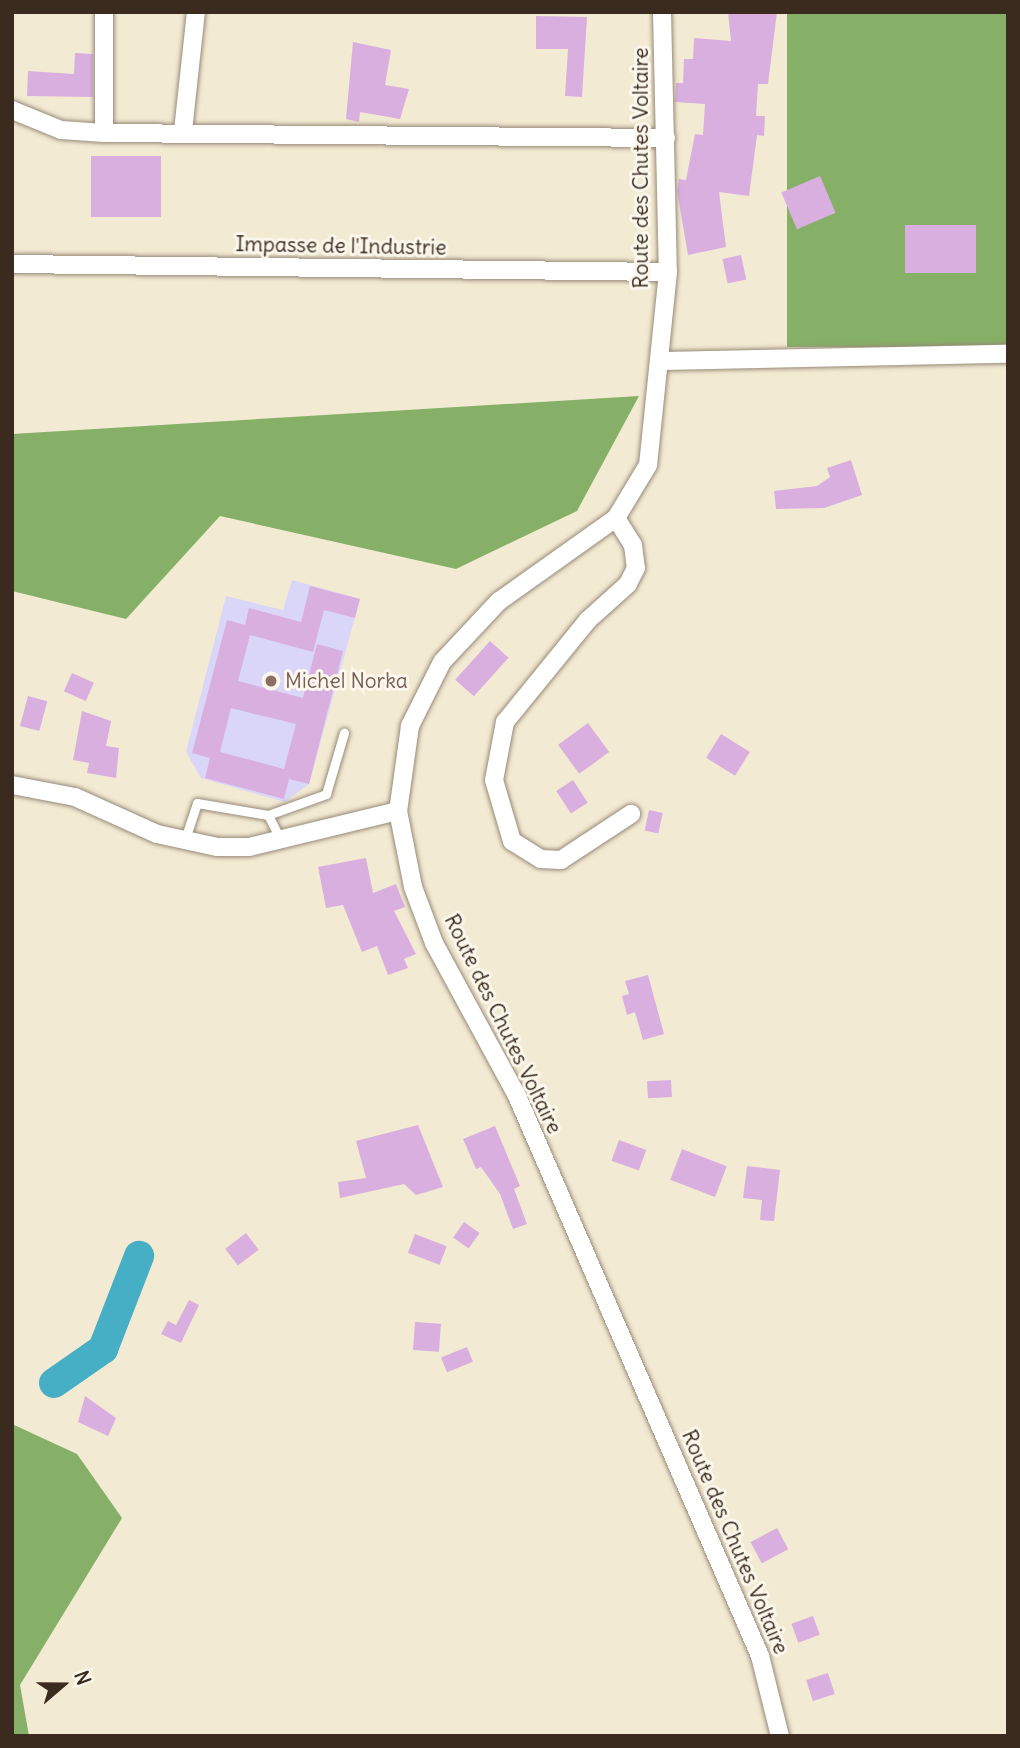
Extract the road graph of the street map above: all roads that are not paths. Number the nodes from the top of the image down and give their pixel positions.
1 (104, 12) edge
2 (195, 12) edge
3 (662, 12) edge
4 (12, 110) edge
5 (183, 131) junction
6 (103, 133) junction
7 (666, 138) junction
8 (12, 264) edge
9 (668, 272) junction
10 (1008, 354) edge
11 (661, 361) junction
12 (616, 518) junction
13 (344, 733) dead end
14 (12, 785) edge
15 (398, 811) junction
16 (631, 814) dead end
17 (268, 815) junction
18 (281, 840) junction
19 (184, 842) junction
20 (780, 1736) edge

1 - 6 street
2 - 5 street
3 - 7 street, Route des Chutes Voltaire
4 - 6 street
5 - 6 street
5 - 7 street
7 - 9 street, Route des Chutes Voltaire
8 - 9 street, Impasse de l'Industrie
9 - 11 street, Route des Chutes Voltaire
10 - 11 street
11 - 12 street, Route des Chutes Voltaire
12 - 15 street, Route des Chutes Voltaire
12 - 16 street
13 - 17 lane
14 - 19 street
15 - 18 street
15 - 20 street, Route des Chutes Voltaire
17 - 18 lane
17 - 19 lane
18 - 19 street

